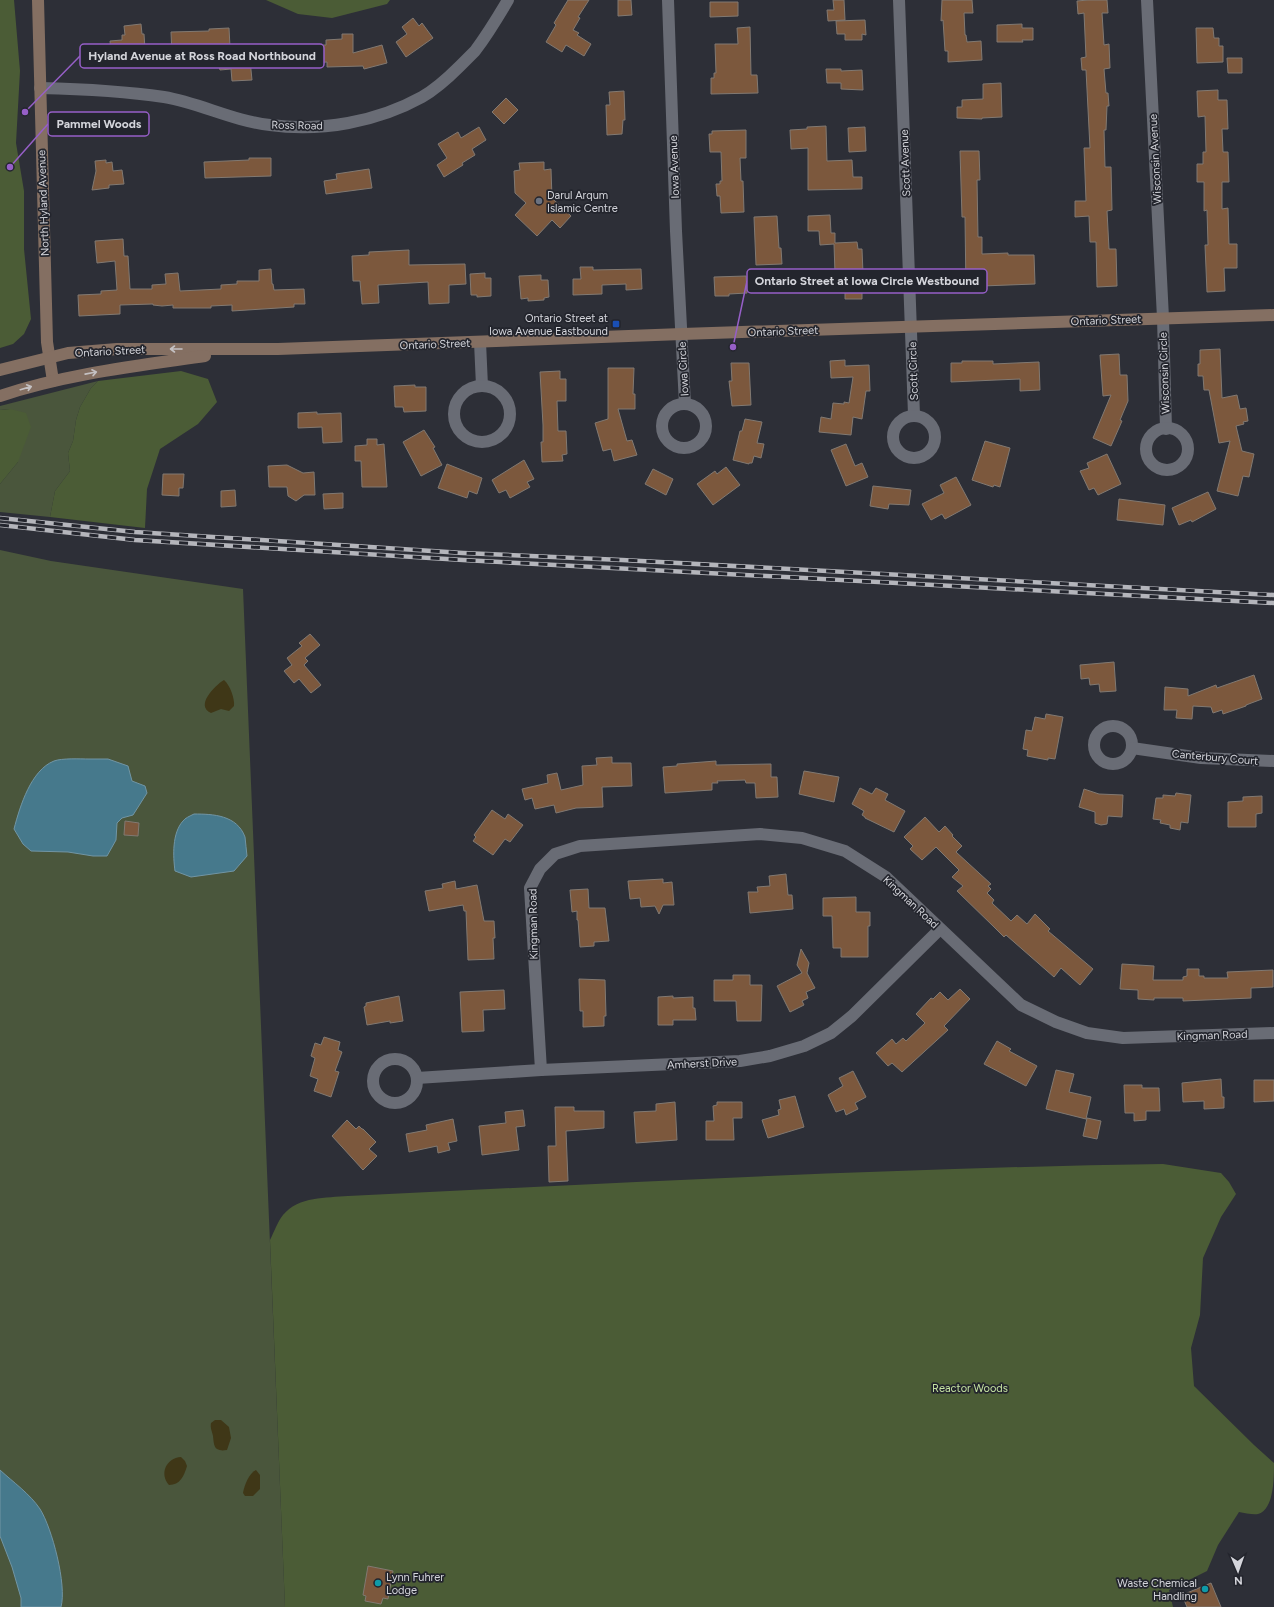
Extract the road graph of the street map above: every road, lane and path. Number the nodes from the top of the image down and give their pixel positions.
1 (38, 0) edge
2 (508, 0) edge
3 (668, 0) edge
4 (899, 0) edge
5 (1147, 0) edge
6 (40, 88) junction
7 (1274, 315) edge
8 (1163, 318) junction
9 (911, 326) junction
10 (682, 334) junction
11 (480, 342) junction
12 (243, 350) junction
13 (48, 357) junction
14 (0, 370) edge
15 (53, 381) junction
16 (482, 386) junction
17 (0, 396) edge
18 (685, 404) dead end
19 (914, 415) dead end
20 (1166, 429) dead end
21 (1132, 748) dead end
22 (1274, 761) edge
23 (940, 929) junction
24 (1274, 1033) edge
25 (541, 1070) junction
26 (417, 1078) dead end

1 - 6 main road, North Hyland Avenue
2 - 6 street, Ross Road
3 - 10 street, Iowa Avenue
4 - 9 street, Scott Avenue
5 - 8 street, Wisconsin Avenue
6 - 13 main road, North Hyland Avenue
7 - 8 main road, Ontario Street
8 - 9 main road, Ontario Street
8 - 20 street, Wisconsin Circle
9 - 10 main road, Ontario Street
9 - 19 street, Scott Circle
10 - 11 main road, Ontario Street
10 - 18 street, Iowa Circle
11 - 12 main road, Ontario Street
11 - 16 street
12 -> 13 main road, Ontario Street
15 -> 12 main road, Ontario Street
13 - 14 main road, Ontario Street
13 - 15 main road, North Hyland Avenue
17 -> 15 main road, Ontario Street
16 - 16 street
21 - 22 street, Canterbury Court
23 - 24 street, Kingman Road
23 - 25 street, Amherst Drive
23 - 25 street, Kingman Road
25 - 26 street, Amherst Drive

